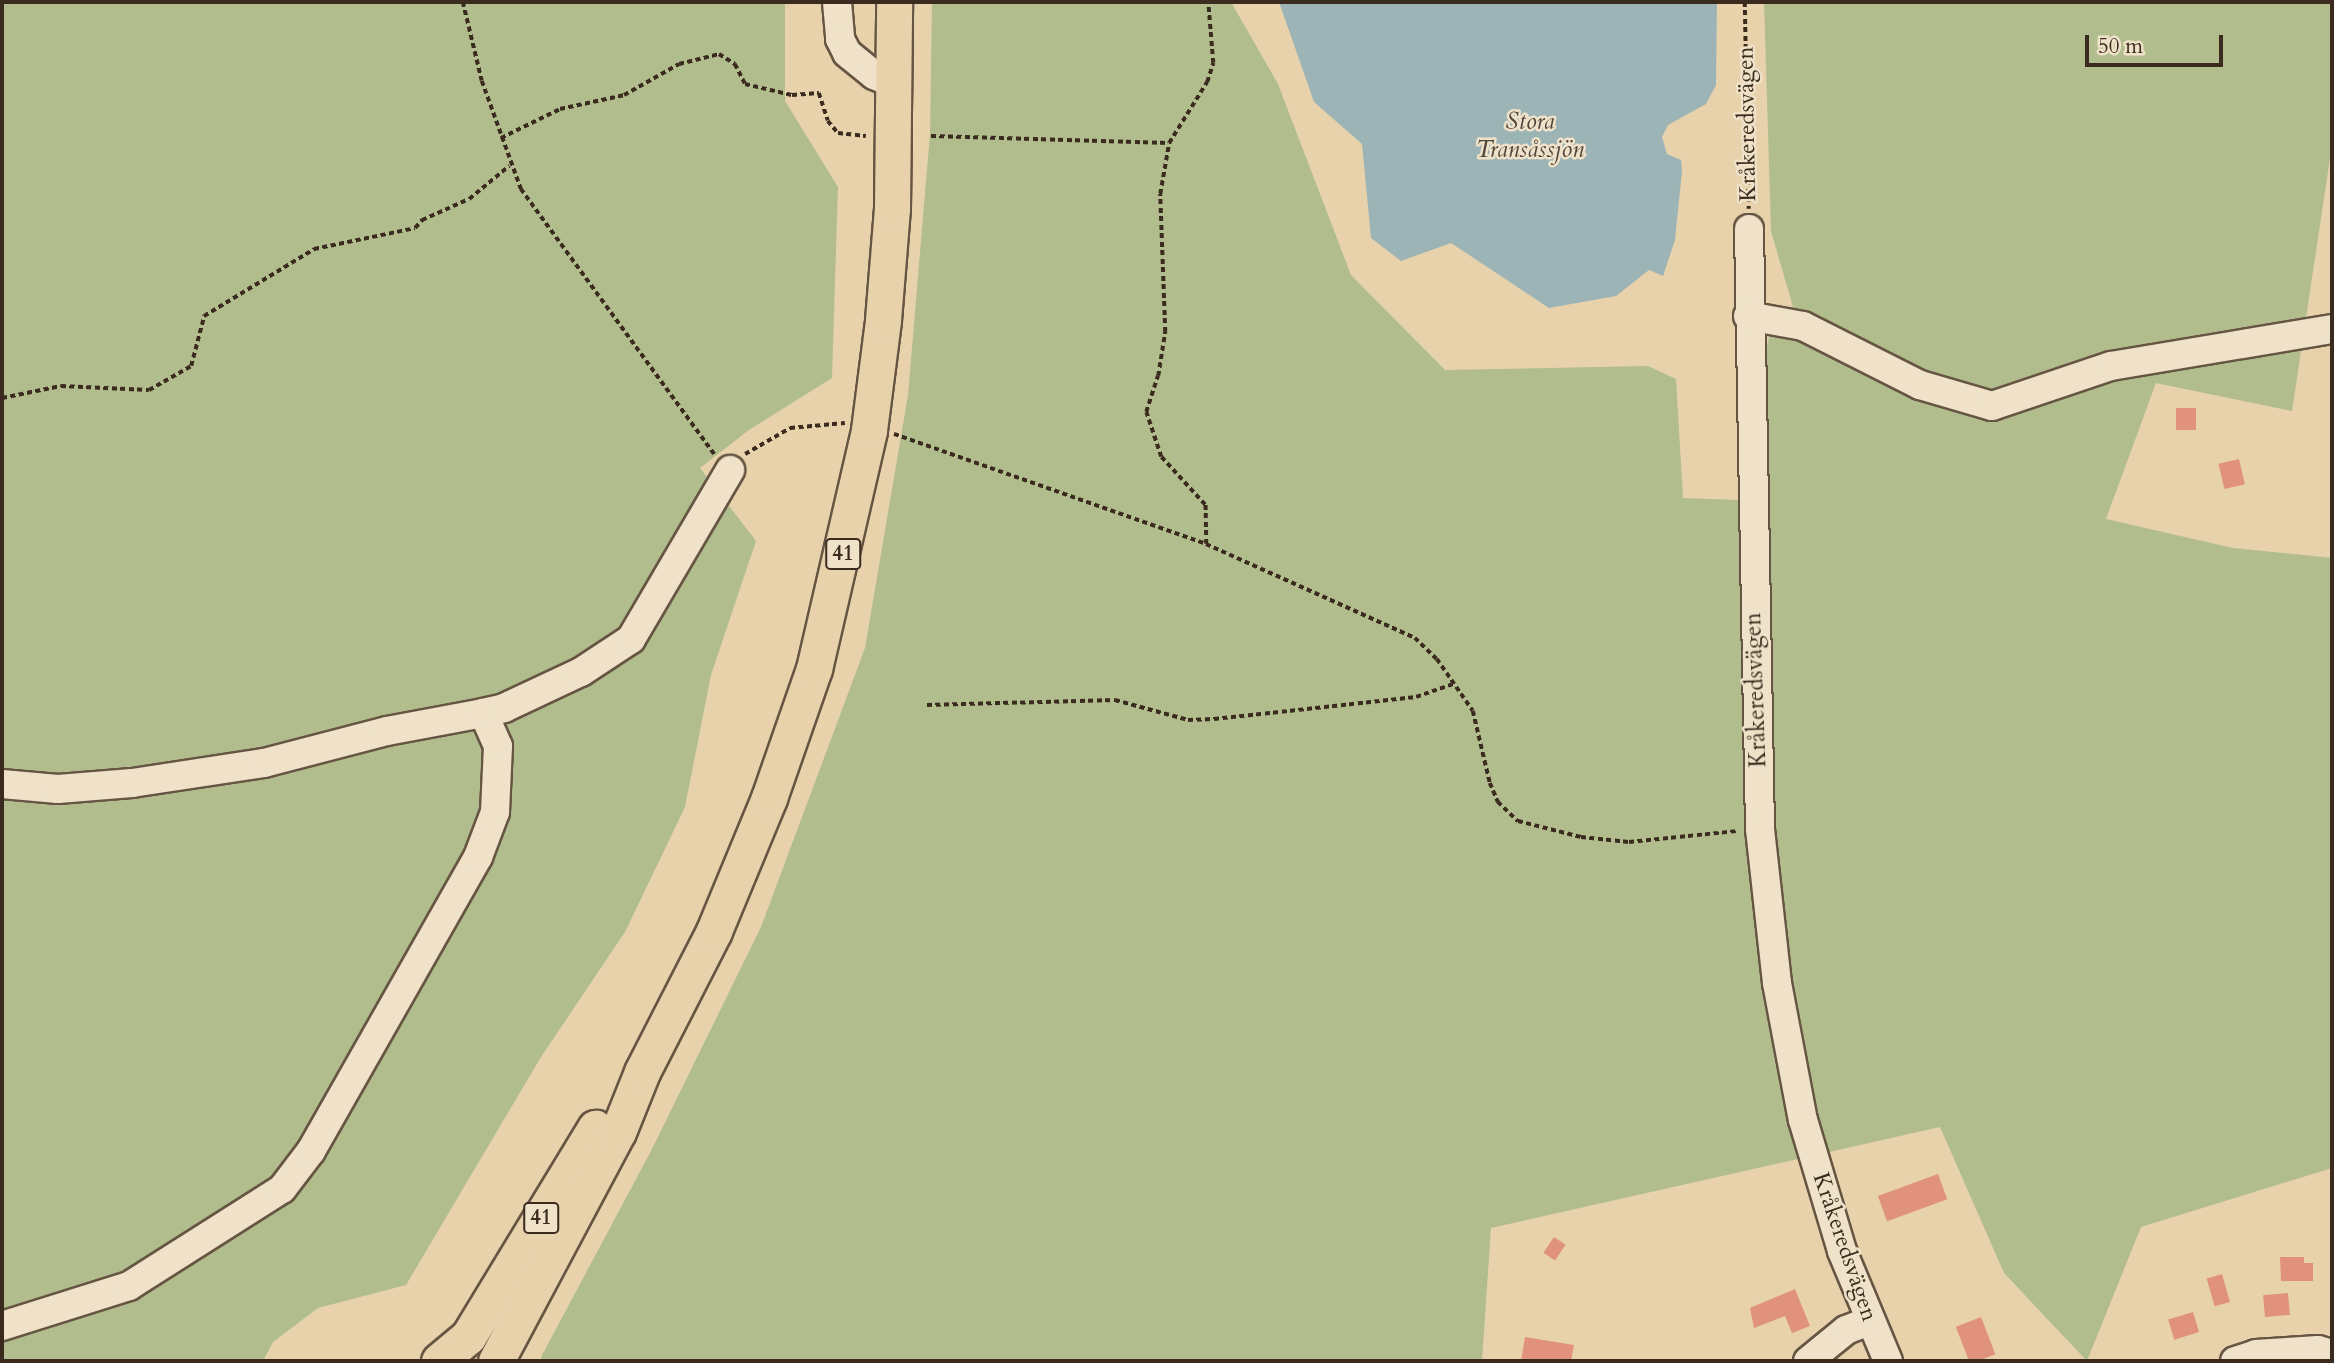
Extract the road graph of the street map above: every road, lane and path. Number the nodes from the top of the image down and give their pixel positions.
1 (463, 2) edge
2 (837, 2) edge
3 (894, 2) edge
4 (1208, 2) edge
5 (1745, 2) edge
6 (895, 84) junction
7 (868, 136) dead end
8 (931, 136) dead end
9 (500, 138) junction
10 (1170, 143) junction
11 (509, 166) junction
12 (1749, 229) joint
13 (1748, 316) junction
14 (2332, 329) edge
15 (2, 398) edge
16 (869, 430) junction
17 (738, 460) junction
18 (1206, 544) junction
19 (1457, 683) junction
20 (927, 705) dead end
21 (483, 713) junction
22 (2, 784) edge
23 (1760, 829) junction
24 (642, 1072) junction
25 (530, 1301) junction
26 (1870, 1321) junction
27 (2, 1326) edge
28 (2332, 1353) edge
29 (439, 1361) edge
30 (496, 1361) edge
31 (512, 1361) edge
32 (1808, 1361) edge
33 (1888, 1361) edge
34 (2235, 1361) edge

1 - 9 path
2 - 6 street
3 - 6 main road, 41
4 - 10 path
5 - 12 path, Kråkeredsvägen
6 - 16 main road, 41
7 - 9 path
8 - 10 path
9 - 11 path
10 - 18 path
11 - 15 path
11 - 17 path
12 - 13 street, Kråkeredsvägen
13 - 14 street
13 - 23 street, Kråkeredsvägen
16 - 17 path
16 - 18 path
16 - 24 main road, 41
17 - 21 street
18 - 19 path
19 - 20 path
19 - 23 path
21 - 22 street
21 - 27 street
23 - 26 street, Kråkeredsvägen
24 - 25 main road, 41
24 - 29 main road, 41
25 - 30 main road, 41
25 - 31 main road
26 - 32 street
26 - 33 street, Kråkeredsvägen
28 - 34 street

